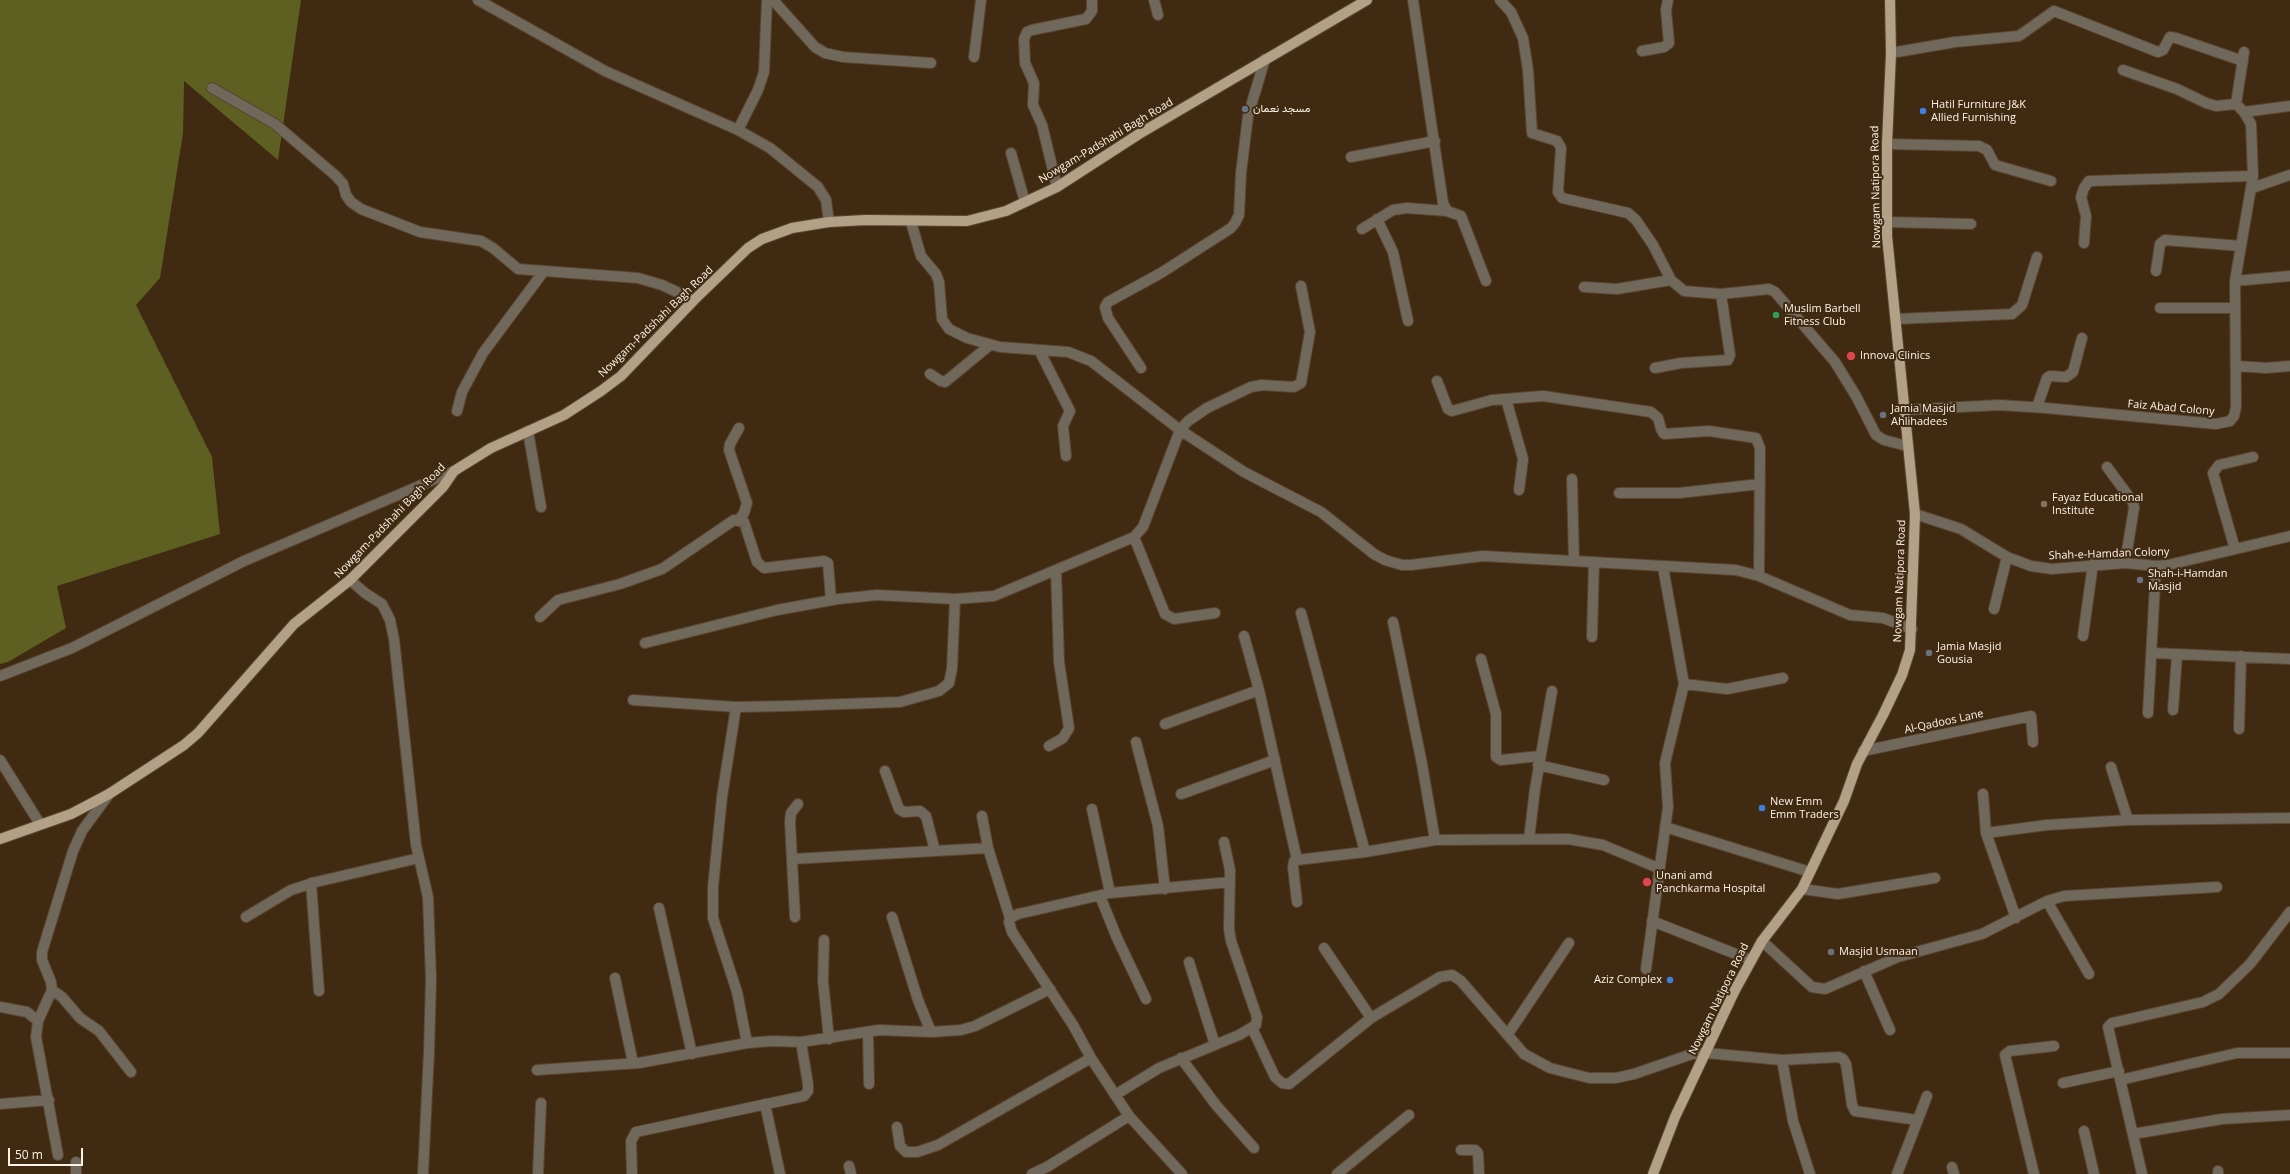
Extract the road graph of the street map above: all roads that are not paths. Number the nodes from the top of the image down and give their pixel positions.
1 (478, 0) edge
2 (767, 0) edge
3 (773, 0) edge
4 (981, 0) edge
5 (1092, 0) edge
6 (1154, 0) edge
7 (1367, 0) edge
8 (1413, 0) edge
9 (1500, 0) edge
10 (1668, 0) edge
11 (1890, 0) edge
12 (1158, 15) dead end
13 (1642, 51) dead end
14 (1891, 53) junction
15 (974, 56) dead end
16 (1265, 59) junction
17 (931, 63) dead end
18 (2123, 70) dead end
19 (212, 88) dead end
20 (2236, 104) junction
21 (2290, 106) edge
22 (2244, 112) junction
23 (738, 130) junction
24 (1435, 141) junction
25 (1886, 144) junction
26 (1011, 153) dead end
27 (1351, 157) dead end
28 (2290, 175) edge
29 (2253, 176) junction
30 (2051, 180) dead end
31 (1056, 187) junction
32 (2252, 188) junction
33 (1025, 202) junction
34 (1447, 211) junction
35 (1377, 219) junction
36 (829, 222) junction
37 (911, 222) junction
38 (1887, 222) junction
39 (1970, 224) dead end
40 (1362, 229) dead end
41 (2084, 243) dead end
42 (2241, 246) junction
43 (2037, 256) dead end
44 (544, 271) junction
45 (2156, 271) dead end
46 (2290, 276) edge
47 (1671, 280) junction
48 (1486, 281) dead end
49 (2235, 281) junction
50 (1301, 286) dead end
51 (1584, 287) dead end
52 (1721, 294) junction
53 (694, 300) junction
54 (2160, 308) dead end
55 (2234, 308) junction
56 (1896, 319) junction
57 (1408, 321) dead end
58 (2082, 338) dead end
59 (990, 345) junction
60 (1039, 350) junction
61 (2237, 366) junction
62 (2290, 366) edge
63 (1141, 368) dead end
64 (1655, 368) dead end
65 (930, 374) dead end
66 (1437, 381) dead end
67 (1506, 399) junction
68 (2037, 407) junction
69 (1904, 410) junction
70 (458, 411) dead end
71 (739, 428) dead end
72 (1180, 430) junction
73 (528, 431) junction
74 (1907, 446) junction
75 (1066, 456) dead end
76 (2252, 457) dead end
77 (2107, 467) dead end
78 (454, 471) junction
79 (1572, 479) dead end
80 (1760, 484) junction
81 (1519, 490) dead end
82 (1618, 493) dead end
83 (541, 507) dead end
84 (1914, 514) junction
85 (739, 520) junction
86 (2290, 536) edge
87 (1134, 537) junction
88 (2235, 549) junction
89 (2007, 557) junction
90 (1574, 561) junction
91 (1594, 562) junction
92 (2125, 563) junction
93 (2093, 564) junction
94 (2156, 566) junction
95 (1662, 567) junction
96 (1056, 570) junction
97 (1759, 576) junction
98 (350, 580) junction
99 (955, 599) junction
100 (831, 600) junction
101 (1994, 609) dead end
102 (1215, 613) dead end
103 (1301, 613) dead end
104 (540, 617) dead end
105 (1393, 622) dead end
106 (1912, 629) junction
107 (1244, 636) dead end
108 (2083, 636) dead end
109 (1592, 637) dead end
110 (645, 643) dead end
111 (2153, 653) junction
112 (2177, 655) junction
113 (2241, 656) junction
114 (1480, 659) dead end
115 (2290, 659) edge
116 (0, 676) edge
117 (1783, 678) dead end
118 (1684, 684) junction
119 (1260, 690) junction
120 (1552, 690) dead end
121 (633, 700) dead end
122 (736, 707) junction
123 (2173, 710) dead end
124 (2148, 713) dead end
125 (1165, 724) dead end
126 (2239, 729) dead end
127 (1136, 742) dead end
128 (2033, 742) dead end
129 (1049, 746) dead end
130 (1863, 751) junction
131 (0, 760) edge
132 (1275, 760) junction
133 (1539, 761) junction
134 (2111, 767) dead end
135 (885, 771) dead end
136 (1604, 780) dead end
137 (109, 794) junction
138 (1181, 794) dead end
139 (1983, 794) dead end
140 (798, 804) dead end
141 (1092, 809) dead end
142 (982, 816) dead end
143 (2290, 818) edge
144 (2128, 820) junction
145 (40, 824) junction
146 (1665, 827) junction
147 (1986, 833) junction
148 (0, 839) edge
149 (1529, 839) junction
150 (1435, 840) junction
151 (1224, 842) dead end
152 (988, 848) junction
153 (935, 851) junction
154 (1365, 852) junction
155 (419, 858) junction
156 (792, 859) junction
157 (1297, 860) junction
158 (1658, 868) junction
159 (1810, 872) junction
160 (1935, 878) dead end
161 (1230, 882) junction
162 (311, 883) junction
163 (2217, 887) dead end
164 (1165, 889) junction
165 (1802, 889) junction
166 (1110, 893) junction
167 (1100, 896) junction
168 (1297, 902) dead end
169 (2047, 902) junction
170 (659, 908) dead end
171 (2290, 912) edge
172 (246, 917) dead end
173 (795, 917) dead end
174 (892, 917) dead end
175 (1010, 918) junction
176 (2016, 918) junction
177 (1652, 921) junction
178 (824, 940) dead end
179 (1762, 940) junction
180 (1569, 943) dead end
181 (1324, 948) dead end
182 (1751, 960) junction
183 (1189, 962) dead end
184 (1646, 969) dead end
185 (1864, 971) junction
186 (2089, 974) dead end
187 (615, 978) dead end
188 (1050, 989) junction
189 (52, 990) junction
190 (319, 990) dead end
191 (1146, 999) dead end
192 (0, 1007) edge
193 (1371, 1018) junction
194 (38, 1021) junction
195 (1252, 1028) junction
196 (1890, 1030) dead end
197 (868, 1032) junction
198 (931, 1032) junction
199 (1508, 1034) junction
200 (829, 1039) junction
201 (801, 1042) junction
202 (747, 1043) junction
203 (1215, 1045) junction
204 (2054, 1046) dead end
205 (2290, 1052) edge
206 (1706, 1053) junction
207 (692, 1054) junction
208 (1091, 1058) junction
209 (1181, 1058) junction
210 (1782, 1060) junction
211 (633, 1063) junction
212 (537, 1070) dead end
213 (131, 1072) dead end
214 (2120, 1075) junction
215 (2063, 1083) dead end
216 (869, 1084) dead end
217 (1115, 1095) junction
218 (1927, 1096) dead end
219 (49, 1100) junction
220 (541, 1103) dead end
221 (0, 1104) edge
222 (765, 1104) junction
223 (1409, 1115) dead end
224 (2290, 1115) edge
225 (1129, 1116) junction
226 (1917, 1120) junction
227 (897, 1127) dead end
228 (2084, 1131) dead end
229 (2133, 1134) junction
230 (1254, 1148) dead end
231 (1461, 1150) dead end
232 (58, 1155) dead end
233 (76, 1162) dead end
234 (1048, 1171) edge
235 (76, 1174) edge
236 (423, 1174) edge
237 (538, 1174) edge
238 (632, 1174) edge
239 (780, 1174) edge
240 (1032, 1174) edge
241 (1182, 1174) edge
242 (1337, 1174) edge
243 (1479, 1174) edge
244 (1653, 1174) edge
245 (1810, 1174) edge
246 (1897, 1174) edge
247 (2034, 1174) edge
248 (2094, 1174) edge
249 (2142, 1174) edge

1 - 23 street
2 - 23 street
3 - 17 street
4 - 15 street
5 - 31 street
6 - 12 street
7 - 16 main road, Nowgam-Padshahi Bagh Road
8 - 24 street
9 - 47 street
10 - 13 street
11 - 14 main road, Nowgam Natipora Road
14 - 20 street
14 - 25 main road, Nowgam Natipora Road
16 - 31 main road, Nowgam-Padshahi Bagh Road
16 - 63 street
18 - 20 street
19 - 44 street
20 - 22 street, Faiz Abad Colony
21 - 22 street
22 - 29 street, Faiz Abad Colony
23 - 36 street
24 - 27 street
24 - 34 street
25 - 30 street
25 - 38 main road, Nowgam Natipora Road
26 - 33 street
28 - 32 street
29 - 32 street, Faiz Abad Colony
29 - 41 street
31 - 33 main road, Nowgam-Padshahi Bagh Road
32 - 42 street, Faiz Abad Colony
33 - 37 main road, Nowgam-Padshahi Bagh Road
34 - 35 street
34 - 48 street
35 - 40 street
35 - 57 street
36 - 37 main road, Nowgam-Padshahi Bagh Road
36 - 53 main road, Nowgam-Padshahi Bagh Road
37 - 59 street
38 - 39 street
38 - 56 main road, Nowgam Natipora Road
42 - 45 street
42 - 49 street, Faiz Abad Colony
43 - 56 street
44 - 53 street
44 - 70 street
46 - 49 street
47 - 51 street
47 - 52 street
49 - 55 street, Faiz Abad Colony
50 - 72 street
52 - 64 street
52 - 74 street
53 - 73 main road, Nowgam-Padshahi Bagh Road
54 - 55 street
55 - 61 street, Faiz Abad Colony
56 - 69 main road, Nowgam Natipora Road
58 - 68 street
59 - 60 street
59 - 65 street
60 - 72 street
60 - 75 street
61 - 62 street
61 - 68 street, Faiz Abad Colony
66 - 67 street
67 - 80 street
67 - 81 street
68 - 69 street, Faiz Abad Colony
69 - 74 main road, Nowgam Natipora Road
71 - 85 street
72 - 87 street
72 - 90 street
73 - 78 main road, Nowgam-Padshahi Bagh Road
73 - 83 street
74 - 84 main road, Nowgam Natipora Road
76 - 88 street
77 - 92 street
78 - 98 main road, Nowgam-Padshahi Bagh Road
78 - 116 street
79 - 90 street
80 - 82 street
80 - 97 street
84 - 89 street, Shah-e-Hamdan Colony
84 - 106 main road, Nowgam Natipora Road
85 - 100 street
85 - 104 street
86 - 88 street, Shah-e-Hamdan Colony
87 - 96 street
87 - 102 street
88 - 94 street, Shah-e-Hamdan Colony
89 - 93 street, Shah-e-Hamdan Colony
89 - 101 street
90 - 91 street
91 - 95 street
91 - 109 street
92 - 93 street, Shah-e-Hamdan Colony
92 - 94 street, Shah-e-Hamdan Colony
93 - 108 street
94 - 111 street
95 - 97 street
95 - 118 street
96 - 99 street
96 - 129 street
97 - 106 street
98 - 137 main road, Nowgam-Padshahi Bagh Road
98 - 155 street
99 - 100 street
99 - 122 street
100 - 110 street
103 - 154 street
105 - 150 street
106 - 130 main road, Nowgam Natipora Road
107 - 119 street
111 - 112 street
111 - 124 street
112 - 113 street
112 - 123 street
113 - 115 street
113 - 126 street
114 - 133 street
117 - 118 street
118 - 146 street
119 - 125 street
119 - 132 street
120 - 133 street
121 - 122 street
122 - 202 street
127 - 164 street
128 - 130 street, Al-Qadoos Lane
130 - 159 main road, Nowgam Natipora Road
131 - 145 street
132 - 138 street
132 - 157 street
133 - 136 street
133 - 149 street
134 - 144 street
135 - 153 street
137 - 145 main road, Nowgam-Padshahi Bagh Road
137 - 189 street
139 - 147 street
140 - 156 street
141 - 166 street
142 - 152 street
143 - 144 street
144 - 147 street
145 - 148 main road, Nowgam-Padshahi Bagh Road
146 - 158 street
146 - 159 street
147 - 176 street
149 - 150 street
149 - 158 street
150 - 154 street
151 - 161 street
152 - 153 street
152 - 175 street
153 - 156 street
154 - 157 street
155 - 162 street
155 - 236 street
156 - 173 street
157 - 168 street
158 - 177 street
159 - 165 main road, Nowgam Natipora Road
160 - 165 street
161 - 164 street
161 - 195 street
162 - 172 street
162 - 190 street
163 - 169 street
164 - 166 street
165 - 179 main road, Nowgam Natipora Road
166 - 167 street
167 - 175 street
167 - 191 street
169 - 176 street
169 - 186 street
170 - 207 street
171 - 214 street
174 - 198 street
175 - 188 street
176 - 185 street
177 - 182 street
177 - 184 street
178 - 200 street
179 - 182 main road, Nowgam Natipora Road
179 - 185 street
180 - 199 street
181 - 193 street
182 - 206 main road, Nowgam Natipora Road
183 - 203 street
185 - 196 street
187 - 211 street
188 - 198 street
188 - 208 street
189 - 194 street
189 - 213 street
192 - 194 street
193 - 195 street
193 - 199 street
194 - 219 street
195 - 203 street
197 - 198 street
197 - 200 street
197 - 216 street
199 - 206 street
200 - 201 street
201 - 202 street
201 - 222 street
202 - 207 street
203 - 209 street
204 - 247 street
205 - 214 street
206 - 210 street
206 - 244 main road, Nowgam Natipora Road
207 - 211 street
208 - 217 street
208 - 227 street
209 - 217 street
209 - 230 street
210 - 226 street
210 - 245 street
211 - 212 street
214 - 215 street
214 - 229 street
217 - 225 street
218 - 226 street
219 - 221 street
219 - 232 street
220 - 237 street
222 - 238 street
222 - 239 street
223 - 242 street
224 - 229 street
225 - 234 street
225 - 241 street
226 - 246 street
228 - 248 street
229 - 249 street
231 - 243 street
233 - 235 street
234 - 240 street

